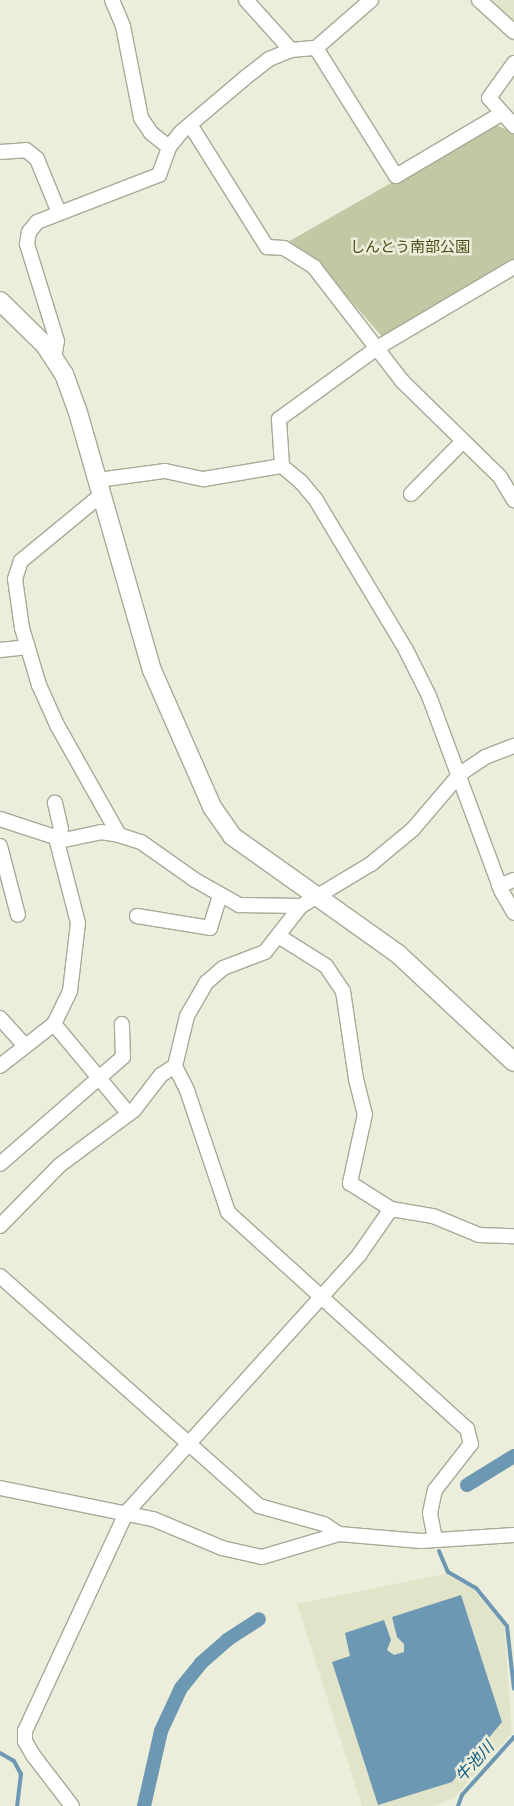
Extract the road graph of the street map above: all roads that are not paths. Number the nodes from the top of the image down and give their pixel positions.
1 (112, 0) edge
2 (246, 0) edge
3 (371, 0) edge
4 (479, 0) edge
5 (514, 32) edge
6 (316, 48) junction
7 (291, 50) junction
8 (514, 63) edge
9 (501, 114) junction
10 (191, 126) junction
11 (514, 126) edge
12 (169, 147) junction
13 (0, 152) edge
14 (59, 214) junction
15 (514, 267) edge
16 (0, 300) edge
17 (377, 348) junction
18 (54, 360) junction
19 (463, 441) junction
20 (282, 466) junction
21 (99, 488) junction
22 (411, 494) dead end
23 (514, 500) edge
24 (28, 647) junction
25 (0, 650) edge
26 (514, 746) edge
27 (460, 774) junction
28 (55, 803) dead end
29 (0, 819) edge
30 (119, 835) junction
31 (56, 838) junction
32 (0, 846) edge
33 (514, 880) edge
34 (499, 886) junction
35 (317, 894) junction
36 (220, 895) junction
37 (301, 906) junction
38 (514, 913) edge
39 (18, 915) dead end
40 (136, 916) dead end
41 (280, 936) junction
42 (0, 1018) edge
43 (54, 1024) junction
44 (122, 1024) dead end
45 (24, 1045) junction
46 (514, 1062) edge
47 (0, 1066) edge
48 (175, 1066) junction
49 (99, 1078) junction
50 (129, 1114) junction
51 (0, 1164) edge
52 (391, 1209) junction
53 (0, 1226) edge
54 (514, 1236) edge
55 (0, 1276) edge
56 (320, 1296) junction
57 (187, 1444) junction
58 (0, 1488) edge
59 (126, 1513) junction
60 (339, 1534) junction
61 (513, 1536) edge
62 (435, 1539) junction
63 (72, 1806) edge

1 - 12 street
2 - 7 street
3 - 6 street
4 - 5 street
6 - 7 street
6 - 9 street
7 - 10 street
8 - 9 street
9 - 11 street
10 - 12 street
10 - 17 street
12 - 14 street
13 - 14 street
14 - 18 street
15 - 17 street
16 - 18 street
17 - 19 street
17 - 20 street
18 - 21 street
19 - 22 street
19 - 23 street
20 - 21 street
20 - 27 street
21 - 24 street
21 - 35 street
24 - 25 street
24 - 30 street
26 - 27 street
27 - 34 street
27 - 35 street
28 - 31 street
29 - 31 street
30 - 31 street
30 - 36 street
31 - 43 street
32 - 39 street
33 - 34 street
34 - 38 street
35 - 37 street
35 - 46 street
36 - 37 street
36 - 40 street
37 - 41 street
41 - 48 street
41 - 52 street
42 - 45 street
43 - 45 street
43 - 49 street
44 - 49 street
45 - 47 street
48 - 50 street
48 - 56 street
49 - 50 street
49 - 51 street
50 - 53 street
52 - 54 street
52 - 56 street
55 - 57 street
56 - 57 street
56 - 62 street
57 - 59 street
57 - 60 street
58 - 59 street
59 - 60 street
59 - 63 street
60 - 62 street
61 - 62 street

